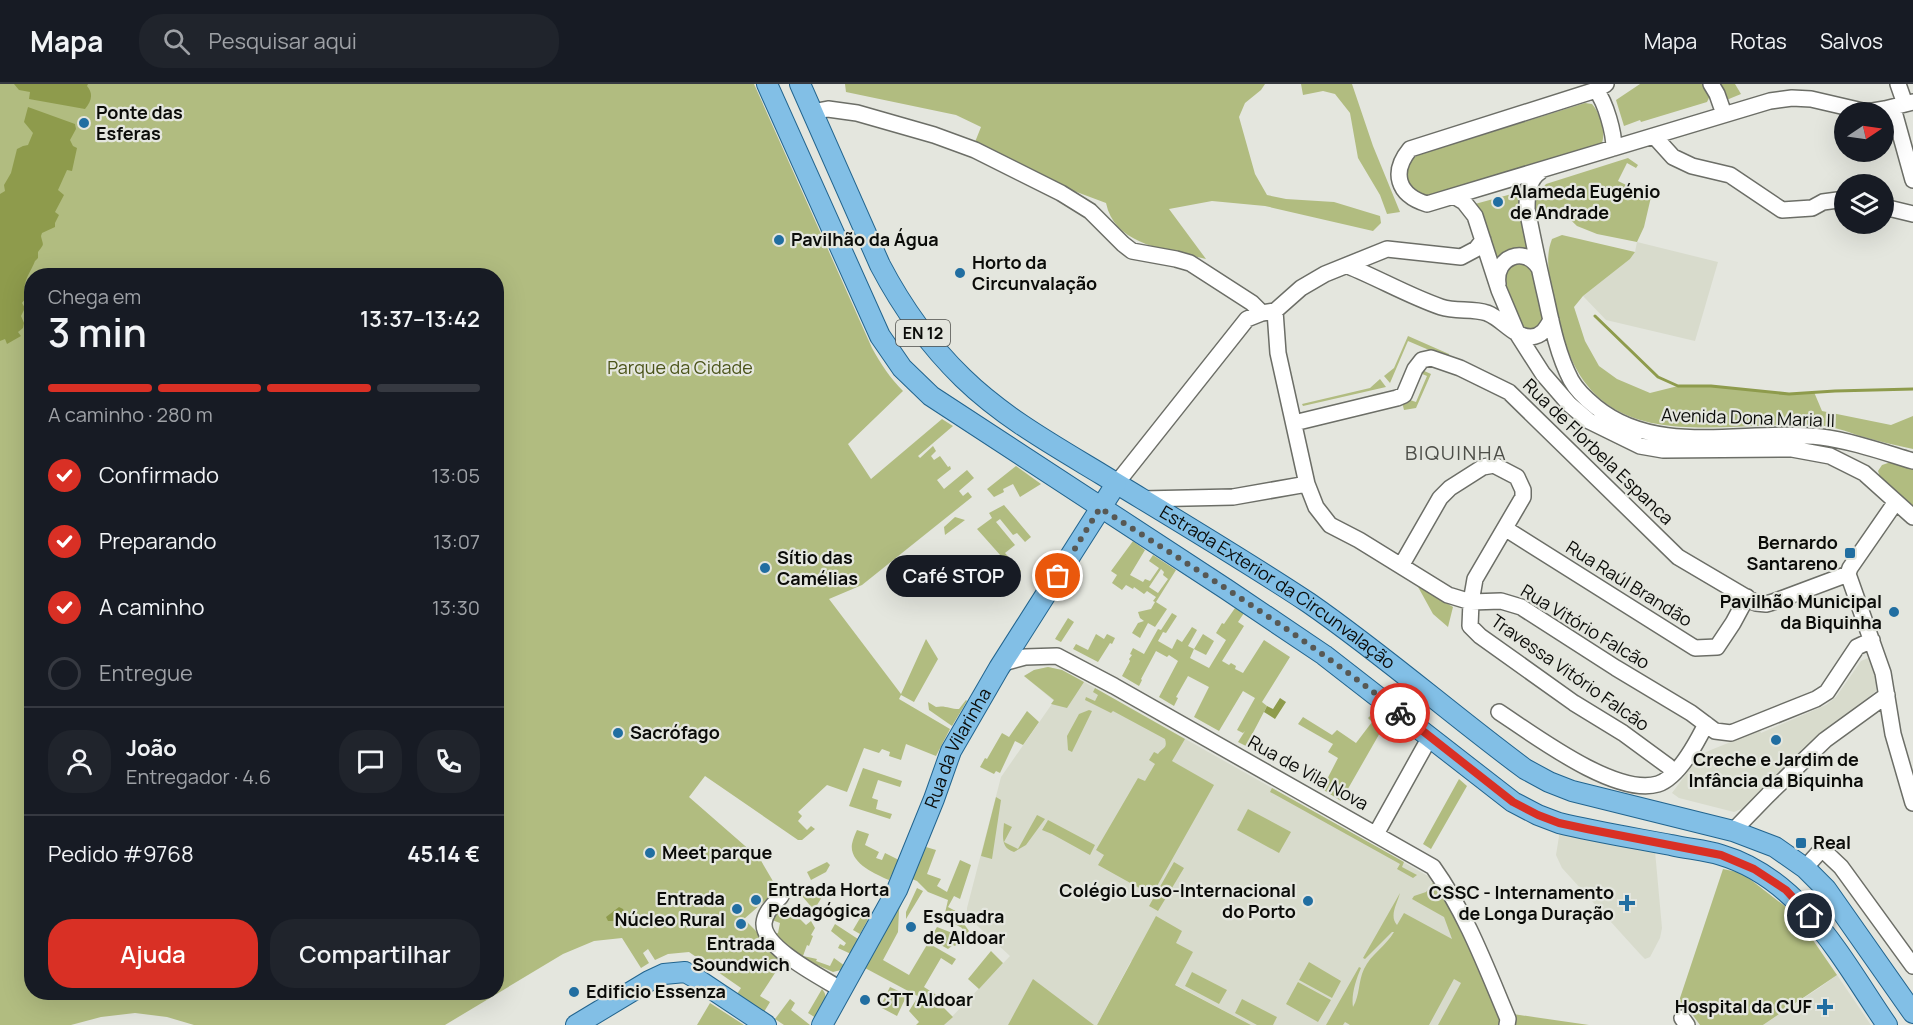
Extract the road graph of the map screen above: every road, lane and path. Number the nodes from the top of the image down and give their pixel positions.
1 (767, 84) edge
2 (800, 84) edge
3 (1711, 84) edge
4 (1898, 84) edge
5 (1601, 87) edge
6 (1904, 105) edge
7 (812, 112) junction
8 (1724, 114) junction
9 (1654, 136) junction
10 (1614, 148) junction
11 (1410, 149) junction
12 (1393, 154) dead end
13 (1910, 159) edge
14 (1544, 170) junction
15 (1913, 180) edge
16 (1454, 196) junction
17 (1834, 200) edge
18 (1427, 204) junction
19 (1410, 208) dead end
20 (1894, 209) edge
21 (1913, 214) edge
22 (1483, 240) junction
23 (1348, 266) junction
24 (1539, 268) junction
25 (1499, 290) junction
26 (1268, 312) junction
27 (1551, 320) junction
28 (1518, 335) junction
29 (1294, 423) junction
30 (1896, 456) junction
31 (1913, 461) edge
32 (1116, 484) junction
33 (1307, 484) junction
34 (1881, 489) junction
35 (1142, 500) junction
36 (1895, 503) junction
37 (1100, 508) junction
38 (1913, 517) edge
39 (1506, 529) junction
40 (1401, 566) junction
41 (1848, 573) junction
42 (1747, 597) junction
43 (1471, 602) junction
44 (1872, 640) junction
45 (1003, 663) junction
46 (1887, 695) junction
47 (1499, 712) dead end
48 (1706, 724) junction
49 (1430, 737) junction
50 (1668, 766) dead end
51 (1912, 793) edge
52 (1733, 831) junction
53 (1376, 834) junction
54 (1738, 862) junction
55 (1805, 868) junction
56 (781, 896) dead end
57 (1913, 966) edge
58 (842, 990) junction
59 (1913, 1013) edge
60 (828, 1023) edge
61 (576, 1025) edge
62 (766, 1025) edge
63 (1507, 1025) edge
64 (1887, 1025) edge

1 - 37 main road, EN 12
2 - 7 main road, Estrada Exterior da Circunvalação / EN 12
3 - 8 street
4 - 6 street
5 - 10 street
5 - 11 street
6 - 8 street
6 - 13 street
7 - 26 street
7 - 32 main road, Estrada Exterior da Circunvalação / EN 12
8 - 9 street
9 - 10 street
9 - 17 street
10 - 14 street
11 - 12 street
11 - 18 street
13 - 15 street
14 - 16 street
14 - 24 street, Avenida Dona Maria II
16 - 18 street
16 - 22 street, Avenida Dona Maria II
18 - 19 street
20 - 21 street
22 - 23 street
22 - 25 street, Avenida Dona Maria II
23 - 26 street
23 - 28 street
24 - 25 street
24 - 27 street, Avenida Dona Maria II
25 - 28 street, Avenida Dona Maria II
26 - 29 street, Rua Vitório Falcão
26 - 32 street
27 - 28 street
27 - 30 street, Avenida Dona Maria II
28 - 34 street, Avenida Dona Maria II
29 - 33 street, Rua Vitório Falcão
29 - 42 street, Rua de Florbela Espanca
30 - 31 street, Avenida Dona Maria II
30 - 34 street, Avenida Dona Maria II
32 - 35 main road, Estrada Exterior da Circunvalação / EN 12
32 - 37 main road, Rua da Vilarinha
33 - 35 street
33 - 40 street, Rua Vitório Falcão
34 - 36 street, Avenida Dona Maria II
35 - 52 main road, Estrada Exterior da Circunvalação / EN 12
36 - 38 street, Avenida Dona Maria II
36 - 41 street
37 - 45 main road, Rua da Vilarinha
37 - 49 main road, EN 12
39 - 40 street
39 - 42 street, Rua Raúl Brandão
39 - 43 street
40 - 43 street, Rua Vitório Falcão
41 - 42 street, Rua de Florbela Espanca
41 - 44 street
43 - 48 street, Rua Vitório Falcão
43 - 50 street, Travessa Vitório Falcão
44 - 46 street
44 - 48 street, Rua Vitório Falcão
45 - 53 street, Rua de Vila Nova
45 - 58 main road, Rua da Vilarinha
46 - 51 street
46 - 52 street
47 - 48 street
49 - 53 street
49 - 54 main road, EN 12
52 - 54 main road
52 - 55 main road, Estrada Exterior da Circunvalação / EN 12
53 - 63 street, Rua de Vila Nova
54 - 64 main road, EN 12
55 - 57 street
55 - 59 main road, Estrada Exterior da Circunvalação / EN 12
56 - 58 street
58 - 60 main road, Rua da Vilarinha
61 - 62 main road

